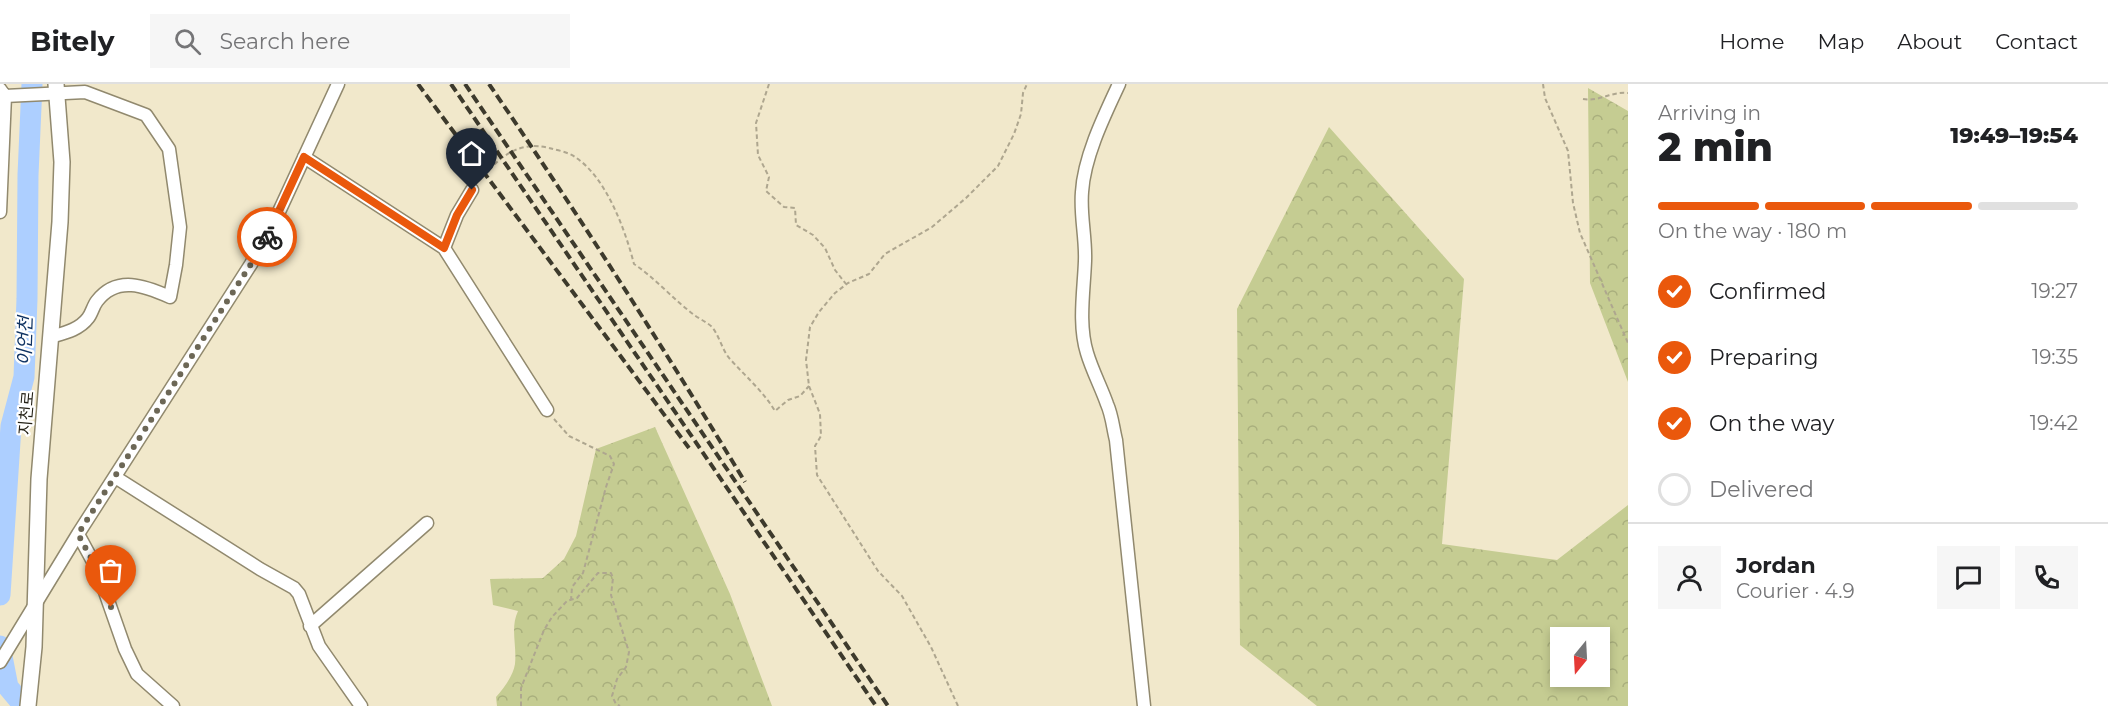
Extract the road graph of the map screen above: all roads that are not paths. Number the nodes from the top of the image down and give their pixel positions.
1 (338, 84) edge
2 (1119, 84) edge
3 (57, 88) edge
4 (2, 93) edge
5 (304, 157) junction
6 (472, 190) road end
7 (0, 212) edge
8 (444, 248) junction
9 (51, 337) junction
10 (547, 410) road end
11 (115, 477) junction
12 (427, 523) dead end
13 (78, 534) junction
14 (36, 601) junction
15 (310, 626) junction
16 (0, 662) edge
17 (28, 706) edge
18 (173, 706) edge
19 (361, 706) edge
20 (1143, 706) edge

1 - 5 street
2 - 20 street
3 - 4 street
3 - 9 main road, 지천로
3 - 9 street
4 - 7 street
5 - 8 street
5 - 11 street
6 - 8 street
8 - 10 street
9 - 14 main road, 지천로
11 - 13 street
11 - 15 street
12 - 15 street
13 - 14 street
13 - 18 street
14 - 16 street
14 - 17 main road, 지천로
15 - 19 street

